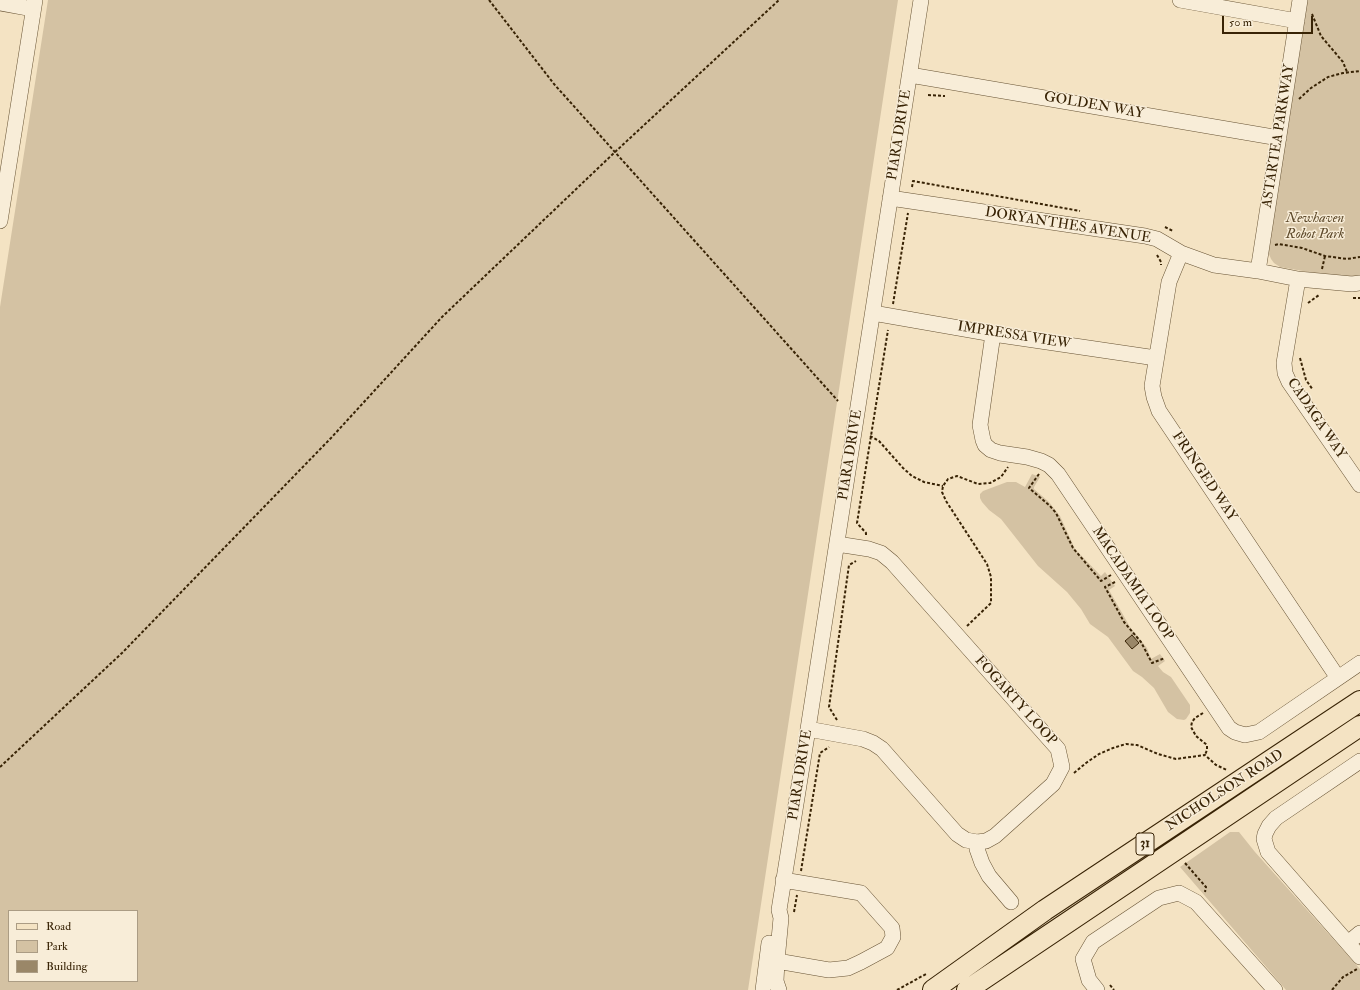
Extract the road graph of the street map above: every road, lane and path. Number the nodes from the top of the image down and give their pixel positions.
1 (489, 0) edge
2 (779, 0) edge
3 (922, 0) edge
4 (1180, 0) edge
5 (0, 3) edge
6 (1306, 4) edge
7 (34, 5) edge
8 (1297, 21) junction
9 (1360, 71) edge
10 (1347, 72) junction
11 (910, 75) junction
12 (1298, 101) dead end
13 (1279, 138) junction
14 (615, 152) junction
15 (4, 175) edge
16 (890, 198) junction
17 (910, 201) junction
18 (1084, 212) dead end
19 (0, 221) edge
20 (1162, 226) dead end
21 (1178, 235) dead end
22 (1273, 246) dead end
23 (1181, 253) junction
24 (1324, 256) junction
25 (1360, 257) edge
26 (1258, 271) junction
27 (1322, 274) dead end
28 (1298, 279) junction
29 (1360, 283) edge
30 (1323, 293) dead end
31 (1350, 298) dead end
32 (1360, 298) edge
33 (1307, 304) dead end
34 (872, 313) junction
35 (890, 316) junction
36 (993, 334) junction
37 (1299, 356) dead end
38 (1156, 358) junction
39 (1314, 392) dead end
40 (838, 401) dead end
41 (870, 436) junction
42 (1002, 466) dead end
43 (1008, 467) junction
44 (1015, 468) dead end
45 (1035, 472) dead end
46 (1040, 473) junction
47 (1043, 475) dead end
48 (1360, 485) edge
49 (943, 486) junction
50 (837, 544) junction
51 (865, 548) junction
52 (1107, 569) dead end
53 (1116, 581) dead end
54 (957, 635) junction
55 (1170, 663) dead end
56 (1360, 663) edge
57 (1338, 678) junction
58 (1360, 701) edge
59 (1206, 718) dead end
60 (1360, 726) edge
61 (808, 729) junction
62 (837, 729) junction
63 (1205, 755) junction
64 (1360, 761) edge
65 (0, 767) edge
66 (1232, 771) dead end
67 (1070, 777) dead end
68 (977, 842) junction
69 (783, 880) junction
70 (799, 883) junction
71 (1011, 902) dead end
72 (779, 910) junction
73 (794, 912) dead end
74 (1360, 933) edge
75 (1348, 943) junction
76 (1360, 957) edge
77 (776, 961) junction
78 (1360, 967) edge
79 (1103, 987) edge
80 (763, 990) edge
81 (778, 990) edge
82 (933, 990) edge
83 (967, 990) edge
84 (1114, 990) edge
85 (1275, 990) edge
86 (1332, 990) edge

1 - 14 path
2 - 14 path
3 - 11 street, PIARA DRIVE
4 - 8 street
5 - 7 street
6 - 8 street, ASTARTEA PARKWAY
6 - 10 path
7 - 15 street
8 - 13 street, ASTARTEA PARKWAY
9 - 10 path
10 - 12 path
11 - 13 street, GOLDEN WAY
11 - 16 street, PIARA DRIVE
13 - 26 street, ASTARTEA PARKWAY
14 - 40 path
14 - 65 path
15 - 19 street
16 - 17 street, DORYANTHES AVENUE
16 - 34 street, PIARA DRIVE
17 - 18 path
17 - 23 street, DORYANTHES AVENUE
17 - 35 path
20 - 21 path
22 - 24 path
23 - 26 street, DORYANTHES AVENUE
23 - 38 street, FRINGED WAY
24 - 25 path
24 - 27 path
26 - 28 street, DORYANTHES AVENUE
28 - 29 street, DORYANTHES AVENUE
28 - 48 street, CADAGA WAY
30 - 33 path
31 - 32 path
34 - 35 street, IMPRESSA VIEW
34 - 50 street, PIARA DRIVE
35 - 36 street, IMPRESSA VIEW
35 - 41 path
36 - 38 street, IMPRESSA VIEW
36 - 57 street, MACADAMIA LOOP
37 - 39 path
38 - 57 street, FRINGED WAY
41 - 49 path
41 - 51 path
42 - 43 path
43 - 44 path
43 - 49 path
45 - 46 path
46 - 47 path
46 - 52 path
49 - 54 path
50 - 51 street, FOGARTY LOOP
50 - 61 street, PIARA DRIVE
51 - 54 street, FOGARTY LOOP
51 - 62 path
53 - 55 path
54 - 68 street, FOGARTY LOOP
56 - 57 street, MACADAMIA LOOP
58 - 82 main road, NICHOLSON ROAD / 31
59 - 63 path
60 - 83 main road, NICHOLSON ROAD / 31
61 - 62 street
61 - 69 street, PIARA DRIVE
62 - 68 street
62 - 70 path
63 - 66 path
63 - 67 path
64 - 75 street
68 - 71 street
69 - 70 street
69 - 72 street, PIARA DRIVE
70 - 73 path
70 - 77 street
72 - 77 street, PIARA DRIVE
72 - 80 street, PIARA DRIVE
74 - 75 street
75 - 76 street
77 - 81 street, PIARA DRIVE
78 - 86 path
79 - 84 path
79 - 85 street

